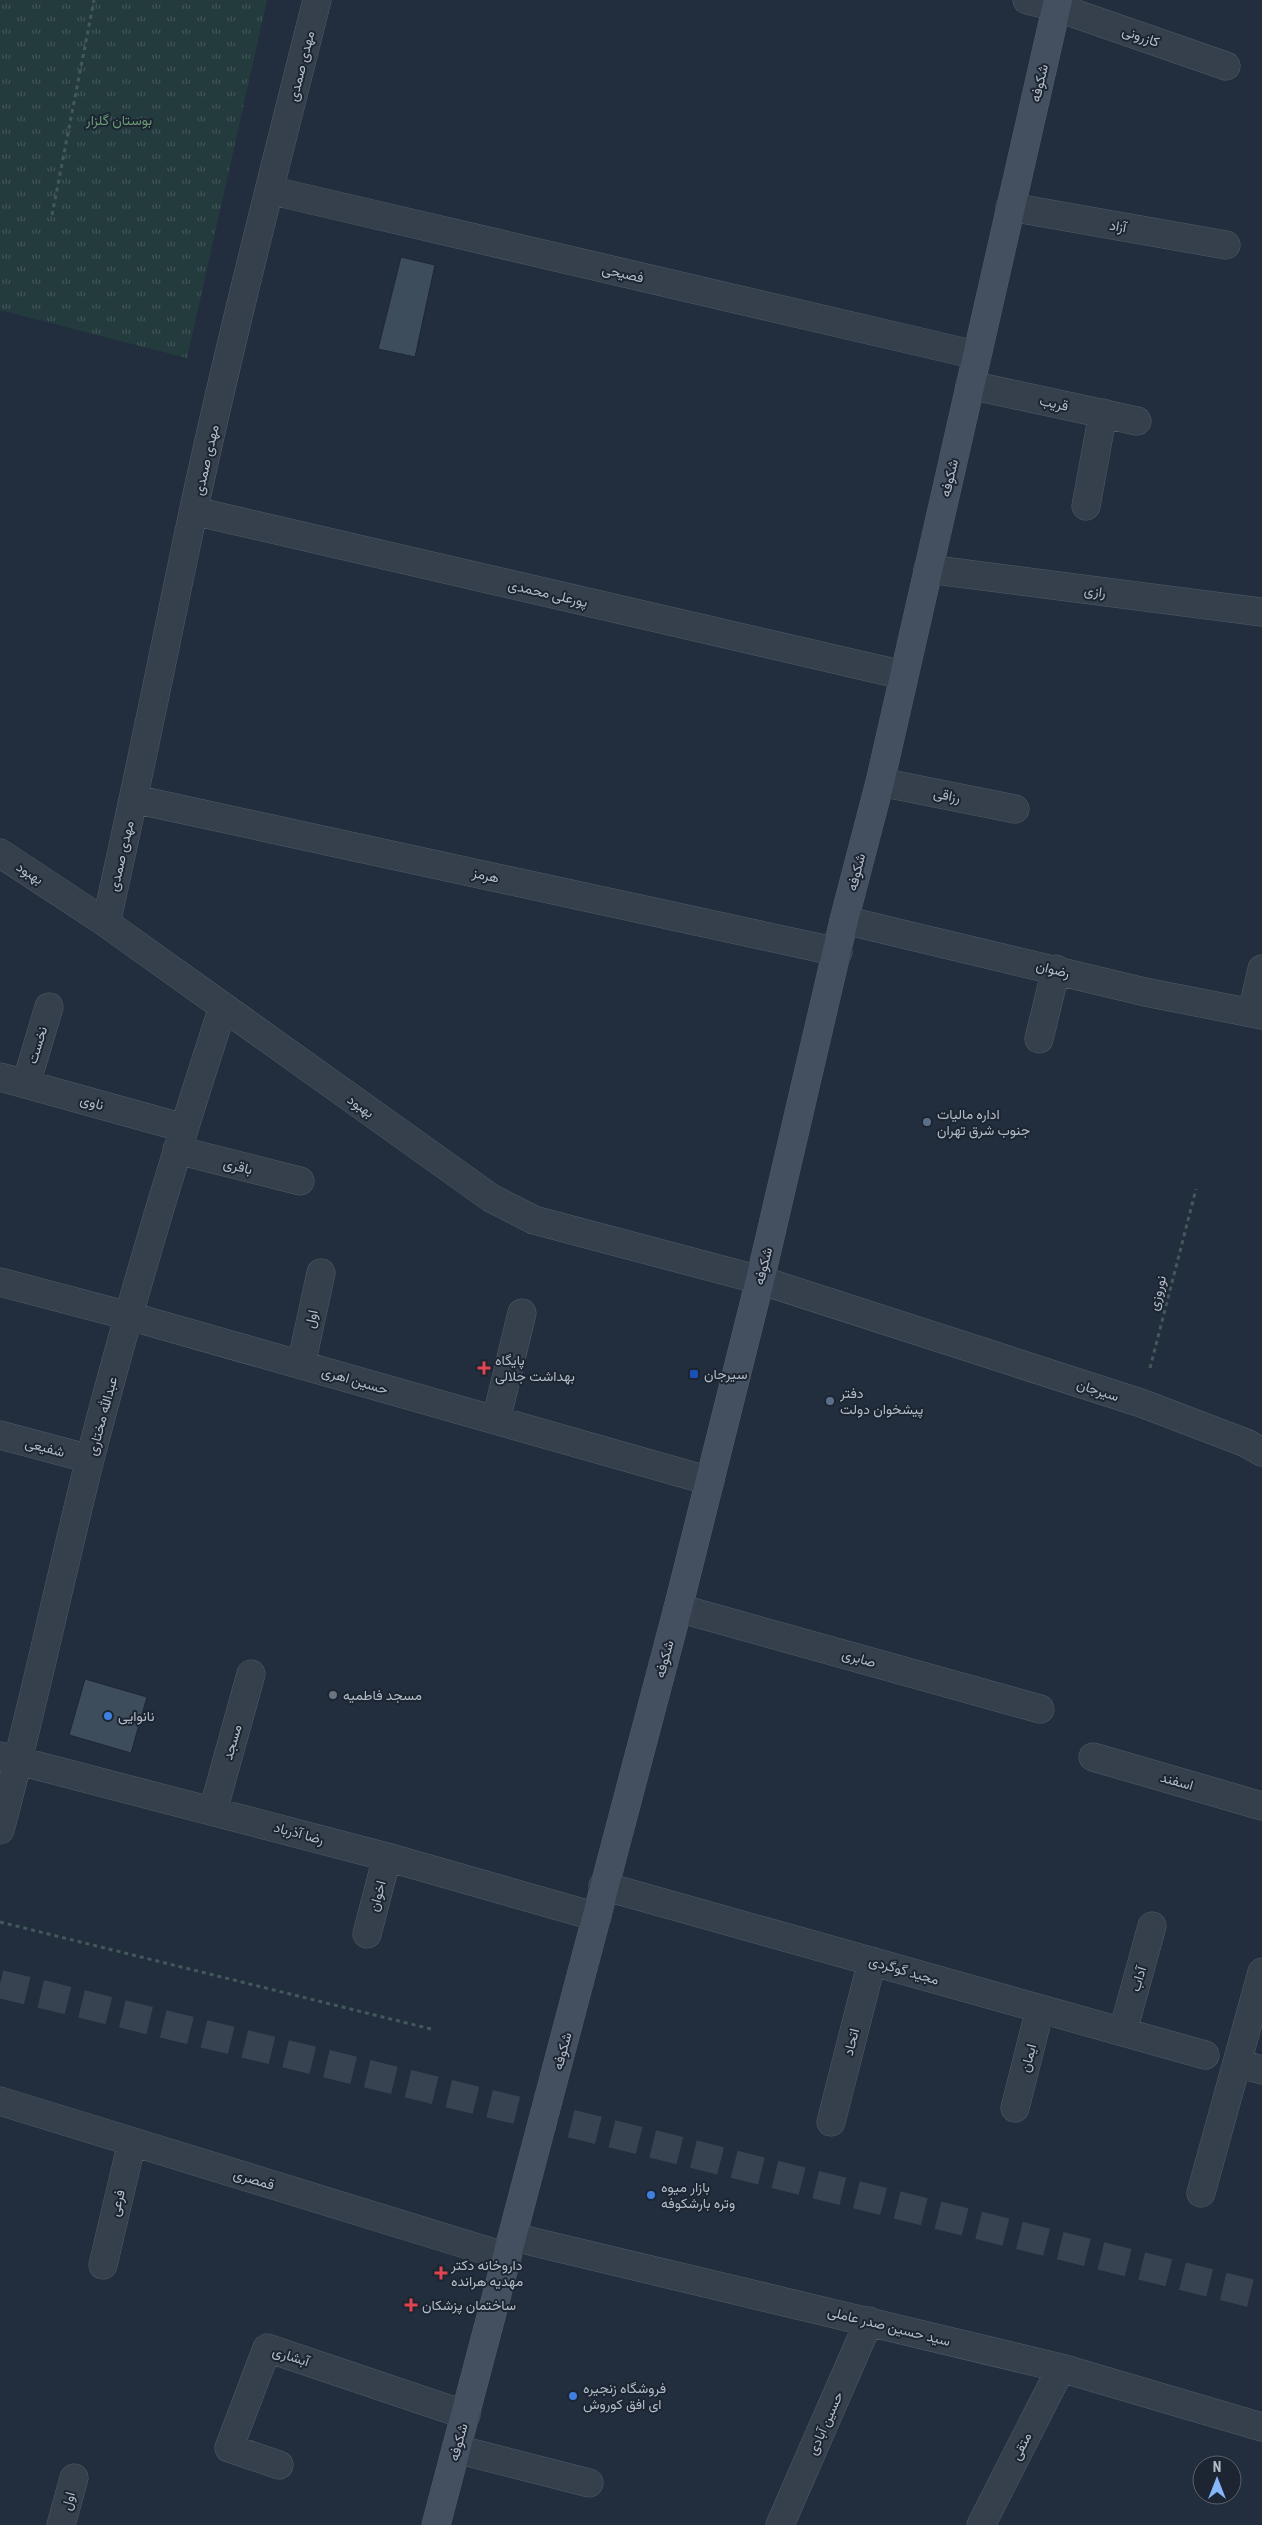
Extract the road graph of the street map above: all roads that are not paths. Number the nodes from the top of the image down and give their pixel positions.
1 (317, 0) edge
2 (1027, 0) edge
3 (1057, 3) edge
4 (1226, 66) dead end
5 (269, 190) junction
6 (1010, 207) junction
7 (1226, 245) dead end
8 (976, 355) junction
9 (970, 385) junction
10 (1102, 413) junction
11 (1137, 421) dead end
12 (1086, 506) dead end
13 (194, 511) junction
14 (928, 569) junction
15 (1262, 612) edge
16 (903, 675) junction
17 (880, 782) junction
18 (134, 799) junction
19 (1014, 809) dead end
20 (0, 853) edge
21 (844, 920) junction
22 (106, 923) junction
23 (838, 952) junction
24 (1056, 969) junction
25 (1262, 969) edge
26 (49, 1007) dead end
27 (223, 1007) junction
28 (1257, 1014) edge
29 (1039, 1039) dead end
30 (13, 1081) edge
31 (180, 1139) junction
32 (300, 1181) dead end
33 (322, 1273) dead end
34 (760, 1280) junction
35 (0, 1282) edge
36 (522, 1312) dead end
37 (129, 1316) junction
38 (301, 1365) junction
39 (496, 1420) junction
40 (0, 1435) edge
41 (1262, 1452) edge
42 (90, 1459) junction
43 (710, 1481) junction
44 (678, 1608) junction
45 (251, 1674) dead end
46 (1040, 1709) dead end
47 (1093, 1757) dead end
48 (9, 1758) edge
49 (1262, 1806) edge
50 (213, 1811) junction
51 (0, 1830) edge
52 (388, 1857) junction
53 (603, 1886) junction
54 (597, 1917) junction
55 (1152, 1926) dead end
56 (367, 1934) dead end
57 (872, 1961) junction
58 (1262, 1972) edge
59 (1040, 2009) junction
60 (1123, 2031) junction
61 (1205, 2055) dead end
62 (1249, 2067) edge
63 (0, 2101) edge
64 (1015, 2108) dead end
65 (831, 2122) dead end
66 (132, 2142) junction
67 (1201, 2192) dead end
68 (510, 2247) junction
69 (103, 2265) dead end
70 (869, 2321) junction
71 (1061, 2368) junction
72 (466, 2415) junction
73 (1262, 2427) edge
74 (456, 2449) junction
75 (279, 2465) dead end
76 (74, 2478) dead end
77 (589, 2483) dead end
78 (61, 2525) edge
79 (436, 2525) edge
80 (780, 2525) edge
81 (981, 2525) edge

1 - 5 street, مهدی صمدی
2 - 3 street, کازرونی
3 - 4 street, کازرونی
3 - 6 main road, شکوفه
5 - 8 street, فصیحی
5 - 13 street, مهدی صمدی
6 - 7 street, آزاد
6 - 8 main road, شکوفه
8 - 9 main road, شکوفه
9 - 10 street, قریب
9 - 14 main road, شکوفه
10 - 11 street, قریب
10 - 12 street
13 - 16 street, پورعلی محمدی
13 - 18 street, مهدی صمدی
14 - 15 street, رازی
14 - 16 main road, شکوفه
16 - 17 main road, شکوفه
17 - 19 street, رزاقی
17 - 21 main road, شکوفه
18 - 22 street, مهدی صمدی
18 - 23 street, هرمز
20 - 22 street, بهبود
21 - 23 main road, شکوفه
21 - 24 street, رضوان
22 - 27 street, بهبود
23 - 34 main road, شکوفه
24 - 28 street, رضوان
24 - 29 street
25 - 28 street
26 - 30 street, نخست
27 - 31 street, عبدالله مختاری
27 - 34 street, بهبود
30 - 31 street, ناوی
31 - 32 street, باقری
31 - 37 street, عبدالله مختاری
33 - 38 street, اول
34 - 41 street, سیرجان
34 - 43 main road, شکوفه
35 - 37 street, حسین اهری
36 - 39 street
37 - 38 street, حسین اهری
37 - 42 street, عبدالله مختاری
38 - 39 street, حسین اهری
39 - 43 street, حسین اهری
40 - 42 street, شفیعی
42 - 48 street, عبدالله مختاری
43 - 44 main road, شکوفه
44 - 46 street, صابری
44 - 53 main road, شکوفه
45 - 50 street, مسجد
47 - 49 street, اسفند
48 - 50 street, رضا آذرباد
48 - 51 street, عبدالله مختاری
50 - 52 street, رضا آذرباد
52 - 54 street, رضا آذرباد
52 - 56 street, اخوان
53 - 54 main road, شکوفه
53 - 57 street, مجید گوگردی
54 - 68 main road, شکوفه
55 - 60 street, آداب
57 - 59 street, مجید گوگردی
57 - 65 street, اتحاد
58 - 62 street
59 - 60 street, مجید گوگردی
59 - 64 street, ایمان
60 - 61 street, مجید گوگردی
62 - 67 street
63 - 66 street, قمصری
66 - 68 street, قمصری
66 - 69 street, فرعی
68 - 70 street, سید حسین صدر عاملی
68 - 72 main road, شکوفه
70 - 71 street, سید حسین صدر عاملی
70 - 80 street, حسین آبادی
71 - 73 street, سید حسین صدر عاملی
71 - 81 street, متقی
72 - 74 main road, شکوفه
72 - 75 street, آبشاری
74 - 77 street
74 - 79 main road, شکوفه
76 - 78 street, اول

